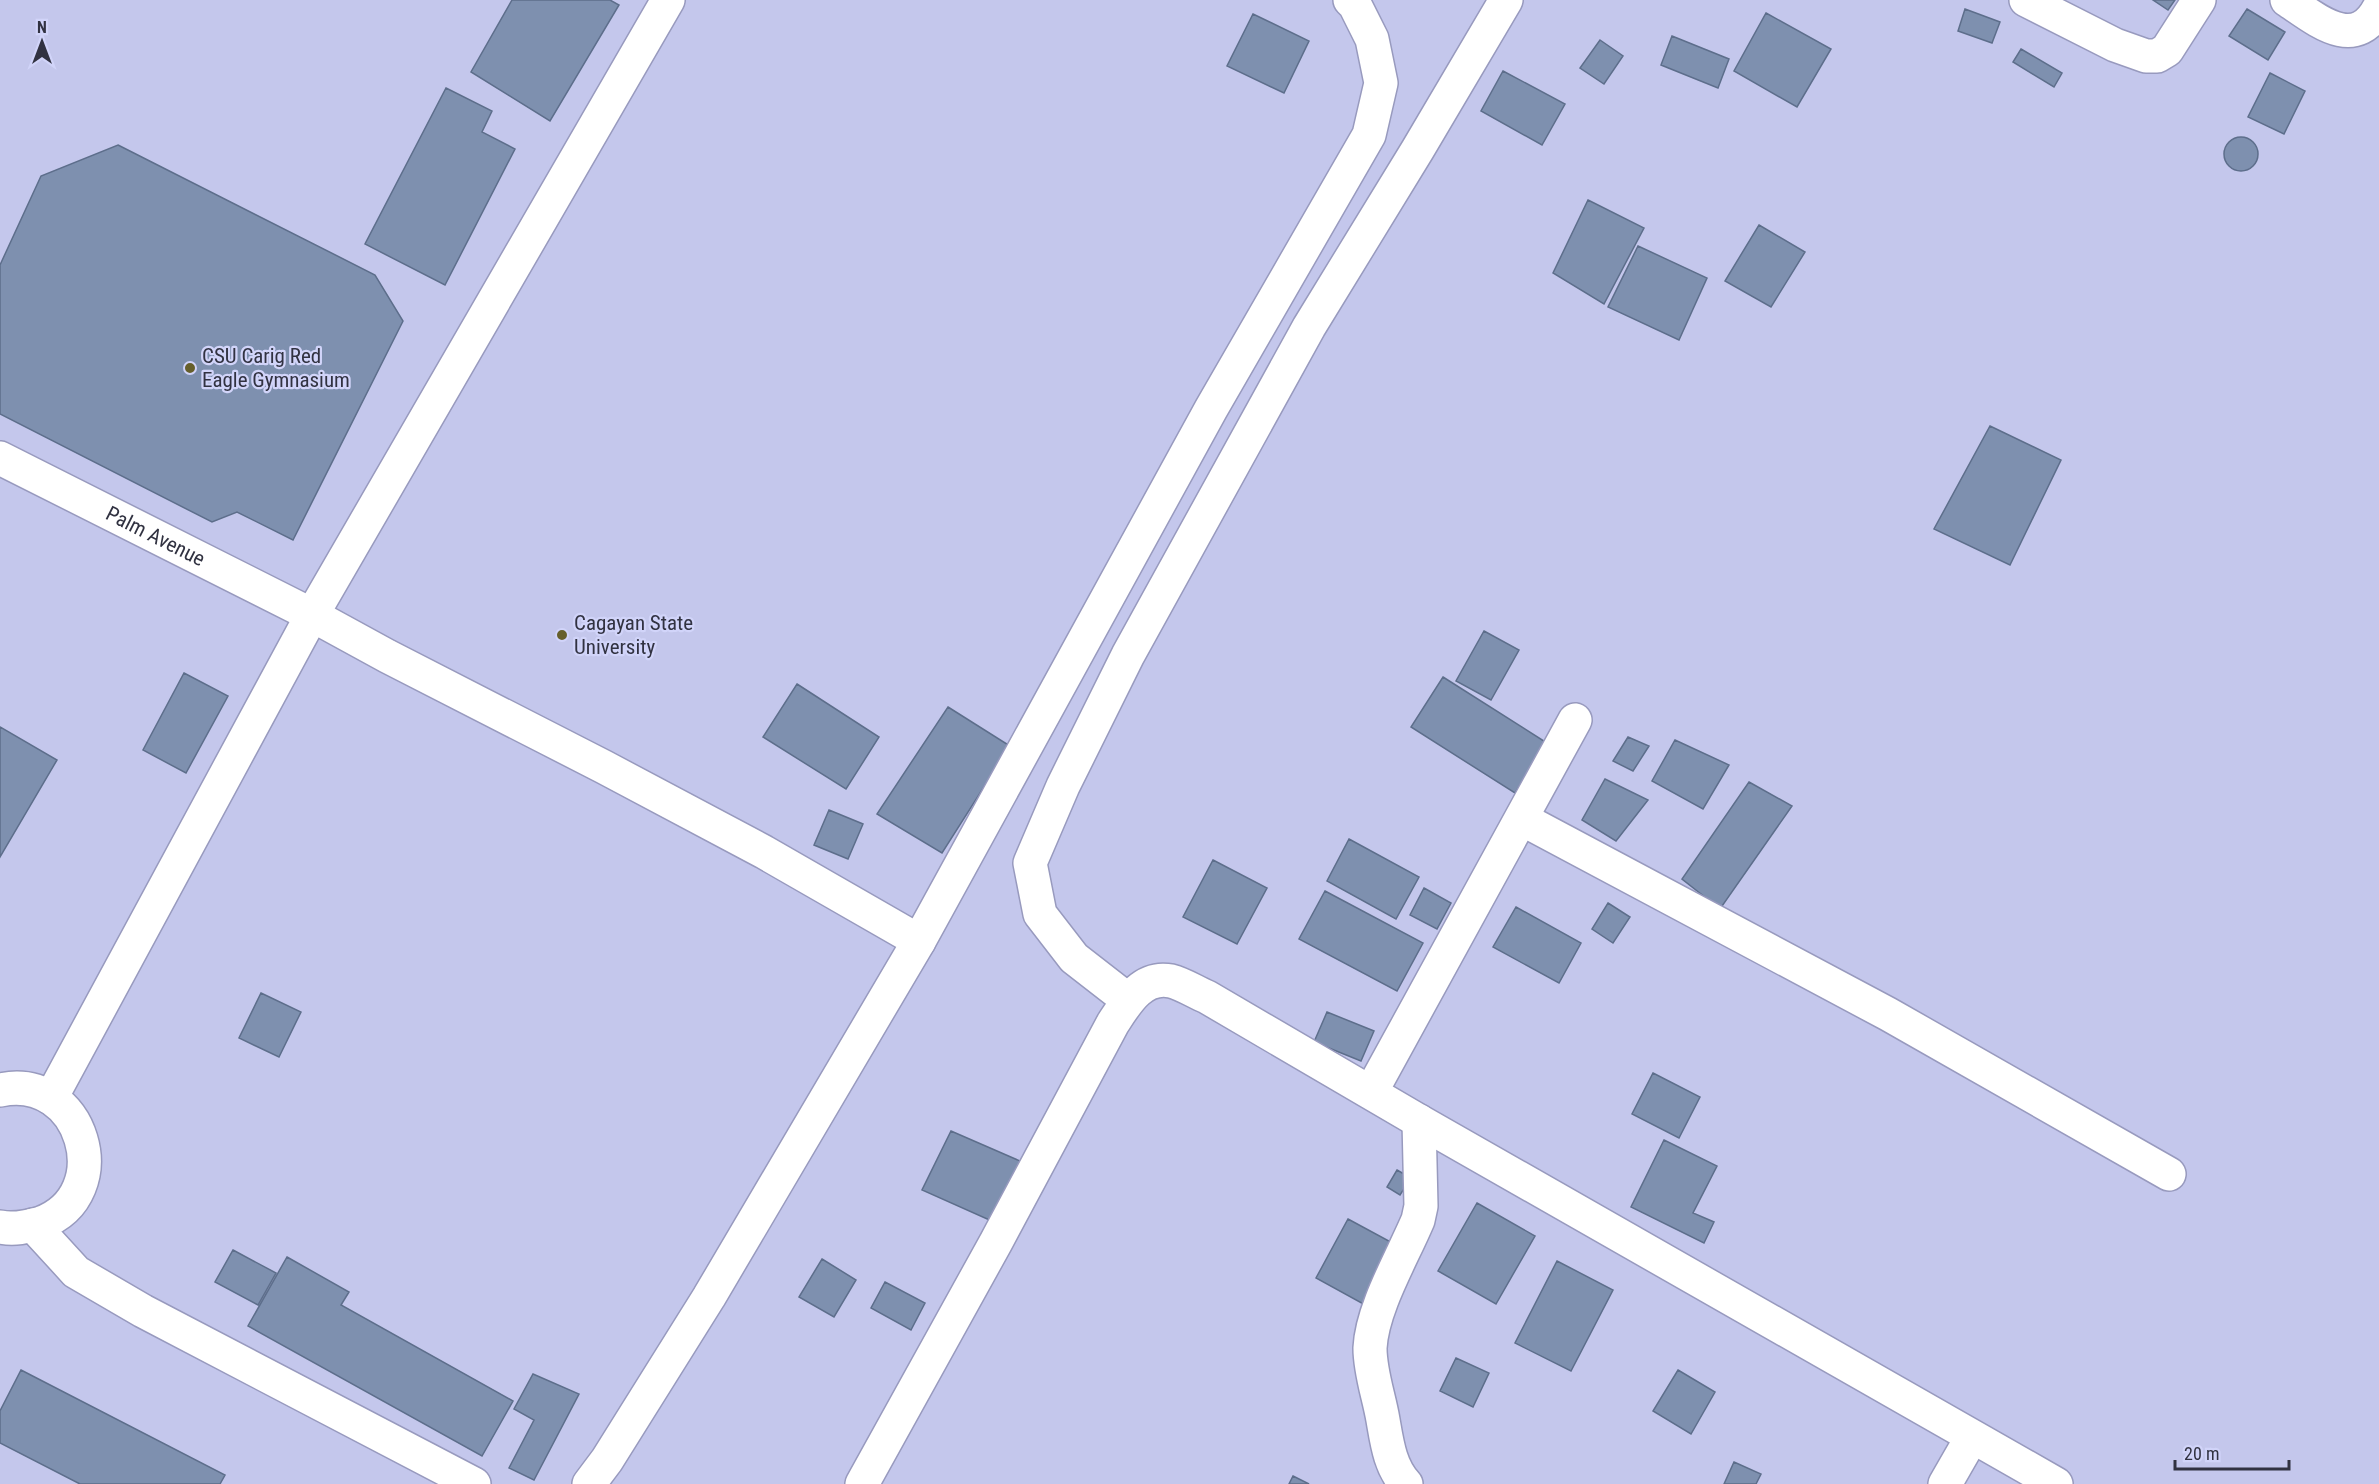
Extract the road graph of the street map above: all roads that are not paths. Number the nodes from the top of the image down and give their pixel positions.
1 (668, 0) edge
2 (1350, 0) edge
3 (1506, 0) edge
4 (2026, 0) edge
5 (2199, 0) edge
6 (2287, 0) edge
7 (2379, 8) edge
8 (0, 458) edge
9 (312, 615) junction
10 (1575, 720) dead end
11 (1522, 819) junction
12 (919, 941) junction
13 (1128, 1000) junction
14 (0, 1090) edge
15 (1371, 1092) junction
16 (51, 1098) junction
17 (1419, 1121) junction
18 (2169, 1174) dead end
19 (33, 1225) junction
20 (0, 1227) edge
21 (1972, 1437) junction
22 (474, 1484) edge
23 (589, 1484) edge
24 (862, 1484) edge
25 (1406, 1484) edge
26 (1945, 1484) edge
27 (2056, 1484) edge

1 - 9 street
2 - 12 street
3 - 13 street
4 - 5 street
6 - 7 street
8 - 9 street, Palm Avenue
9 - 12 street, Palm Avenue
9 - 16 street
10 - 11 street
11 - 15 street
11 - 18 street
12 - 23 street
13 - 15 street
13 - 24 street
14 - 16 street
15 - 17 street
16 - 19 street
17 - 21 street
17 - 25 street
19 - 20 street
19 - 22 street
21 - 26 street
21 - 27 street

